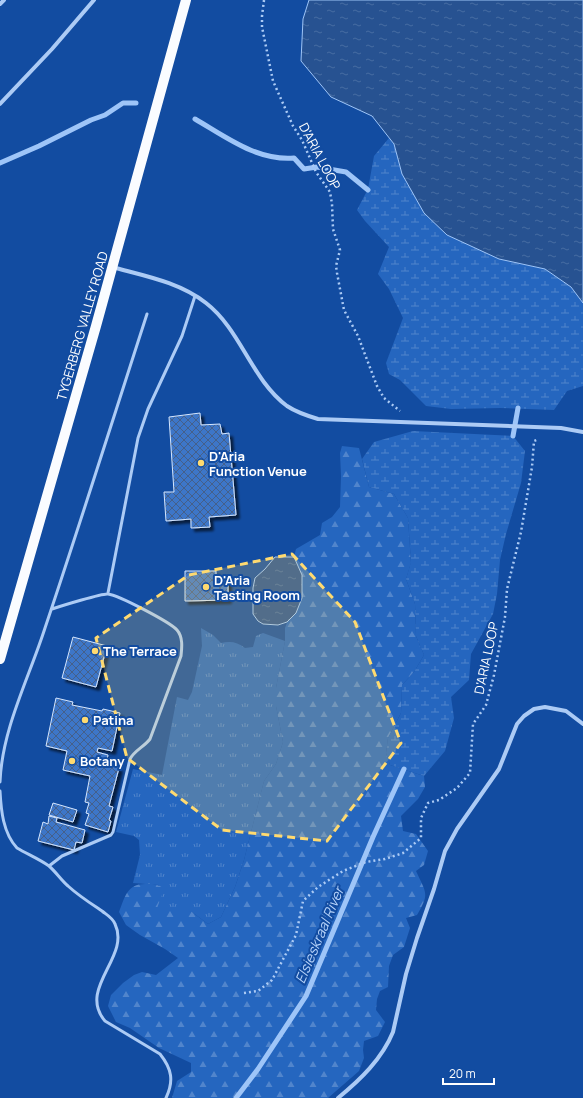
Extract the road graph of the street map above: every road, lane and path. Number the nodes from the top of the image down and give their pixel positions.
1 (4, 0) edge
2 (94, 0) edge
3 (186, 0) edge
4 (264, 0) edge
5 (0, 4) edge
6 (0, 104) edge
7 (112, 267) junction
8 (195, 296) junction
9 (147, 314) dead end
10 (412, 423) junction
11 (552, 428) junction
12 (583, 432) edge
13 (108, 593) junction
14 (52, 609) junction
15 (0, 659) edge
16 (583, 724) edge
17 (0, 782) edge
18 (0, 791) edge
19 (49, 866) junction
20 (244, 993) dead end
21 (166, 1098) edge
22 (338, 1098) edge

1 - 5 street
2 - 6 street
3 - 7 main road, TYGERBERG VALLEY ROAD
4 - 10 path, D'ARIA LOOP
7 - 8 street
7 - 15 main road, TYGERBERG VALLEY ROAD
8 - 10 street
8 - 13 lane
9 - 14 lane
10 - 11 street
11 - 12 street
11 - 20 path, D'ARIA LOOP
13 - 14 lane
13 - 19 lane
14 - 17 lane
16 - 22 street
18 - 19 lane
19 - 21 lane

